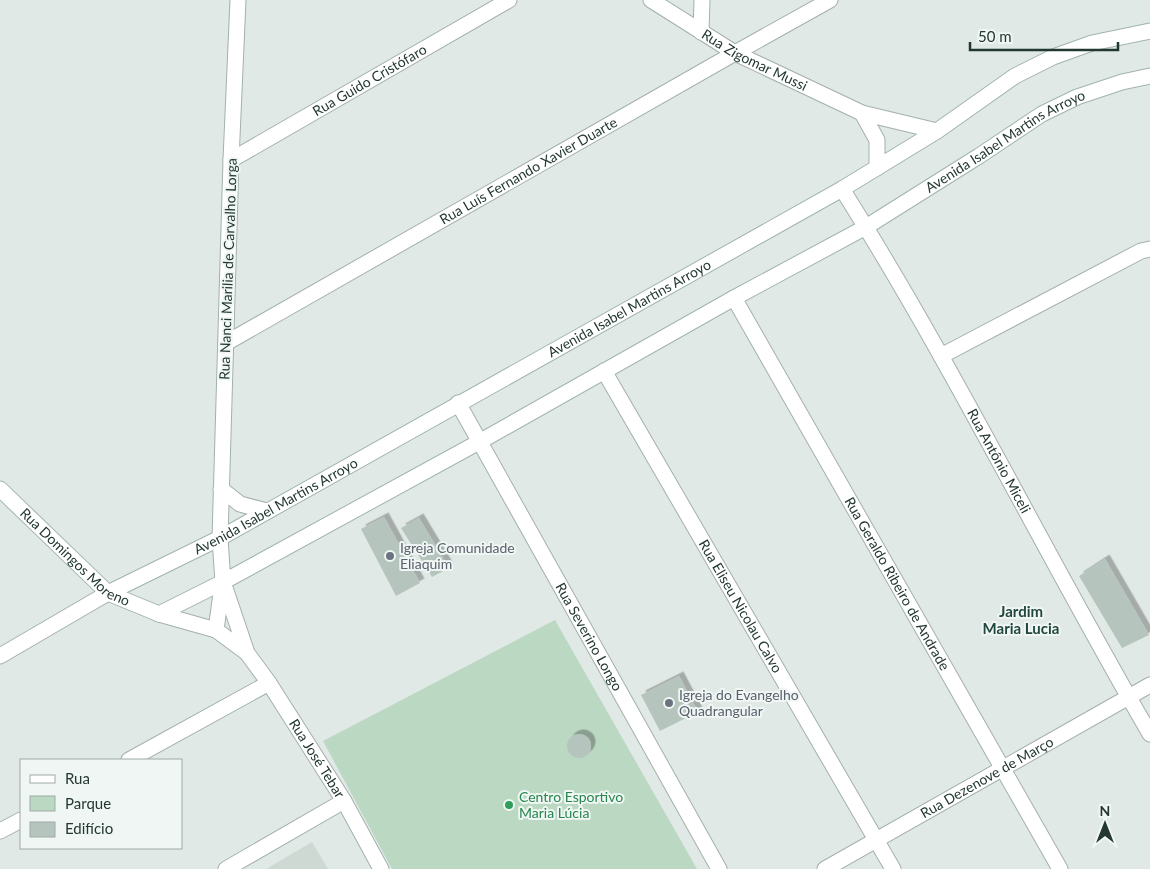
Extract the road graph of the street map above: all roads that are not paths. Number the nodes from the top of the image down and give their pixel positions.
1 (238, 0) edge
2 (509, 0) edge
3 (651, 0) edge
4 (702, 0) edge
5 (830, 0) edge
6 (1150, 30) edge
7 (701, 32) junction
8 (735, 53) junction
9 (1150, 76) edge
10 (862, 113) junction
11 (937, 131) junction
12 (231, 160) junction
13 (877, 168) junction
14 (842, 189) junction
15 (866, 227) junction
16 (1150, 249) edge
17 (734, 298) junction
18 (226, 343) junction
19 (941, 356) junction
20 (604, 371) junction
21 (458, 403) junction
22 (479, 442) junction
23 (221, 489) junction
24 (1, 491) edge
25 (267, 511) junction
26 (220, 538) junction
27 (223, 582) junction
28 (108, 593) junction
29 (159, 614) junction
30 (216, 630) junction
31 (247, 652) junction
32 (0, 656) edge
33 (269, 683) junction
34 (1150, 685) edge
35 (1128, 697) junction
36 (1150, 734) edge
37 (131, 759) edge
38 (1001, 768) junction
39 (344, 801) junction
40 (20, 821) edge
41 (0, 832) edge
42 (877, 840) junction
43 (226, 869) edge
44 (381, 869) edge
45 (719, 869) edge
46 (825, 869) edge
47 (893, 869) edge
48 (1060, 869) edge

1 - 12 street, Rua Nanci Marilia de Carvalho Lorga
2 - 12 street, Rua Guido Cristófaro
3 - 7 street, Rua Zigomar Mussi
4 - 7 street
5 - 8 street, Rua Luís Fernando Xavier Duarte
6 - 11 street, Avenida Isabel Martins Arroyo
7 - 8 street, Rua Zigomar Mussi
8 - 10 street, Rua Zigomar Mussi
8 - 18 street, Rua Luís Fernando Xavier Duarte
9 - 15 street, Avenida Isabel Martins Arroyo
10 - 11 street, Rua Zigomar Mussi
10 - 13 street
11 - 13 street, Avenida Isabel Martins Arroyo
12 - 18 street, Rua Nanci Marilia de Carvalho Lorga
13 - 14 street, Avenida Isabel Martins Arroyo
14 - 15 street, Rua Antônio Miceli
14 - 21 street, Avenida Isabel Martins Arroyo
15 - 17 street, Avenida Isabel Martins Arroyo
15 - 19 street, Rua Antônio Miceli
16 - 19 street
17 - 20 street, Avenida Isabel Martins Arroyo
17 - 38 street, Rua Geraldo Ribeiro de Andrade
18 - 23 street, Rua Nanci Marilia de Carvalho Lorga
19 - 35 street, Rua Antônio Miceli
20 - 22 street, Avenida Isabel Martins Arroyo
20 - 42 street, Rua Eliseu Nicolau Calvo
21 - 22 street, Rua Severino Longo
21 - 25 street, Avenida Isabel Martins Arroyo
22 - 27 street, Avenida Isabel Martins Arroyo
22 - 45 street, Rua Severino Longo
23 - 25 street
23 - 26 street, Rua Nanci Marilia de Carvalho Lorga
24 - 28 street, Rua Domingos Moreno
25 - 26 street, Avenida Isabel Martins Arroyo
26 - 27 street, Rua Nanci Marilia de Carvalho Lorga
26 - 28 street, Avenida Isabel Martins Arroyo
27 - 29 street, Avenida Isabel Martins Arroyo
27 - 30 street
27 - 31 street, Rua José Tebar
28 - 29 street, Rua Domingos Moreno
28 - 32 street, Avenida Isabel Martins Arroyo
29 - 30 street, Rua José Tebar
30 - 31 street, Rua José Tebar
31 - 33 street, Rua José Tebar
33 - 37 street
33 - 39 street, Rua José Tebar
34 - 35 street, Rua Dezenove de Março
35 - 36 street, Rua Antônio Miceli
35 - 38 street, Rua Dezenove de Março
38 - 42 street, Rua Dezenove de Março
38 - 48 street, Rua Geraldo Ribeiro de Andrade
39 - 43 street
39 - 44 street, Rua José Tebar
40 - 41 street
42 - 46 street, Rua Dezenove de Março
42 - 47 street, Rua Eliseu Nicolau Calvo

